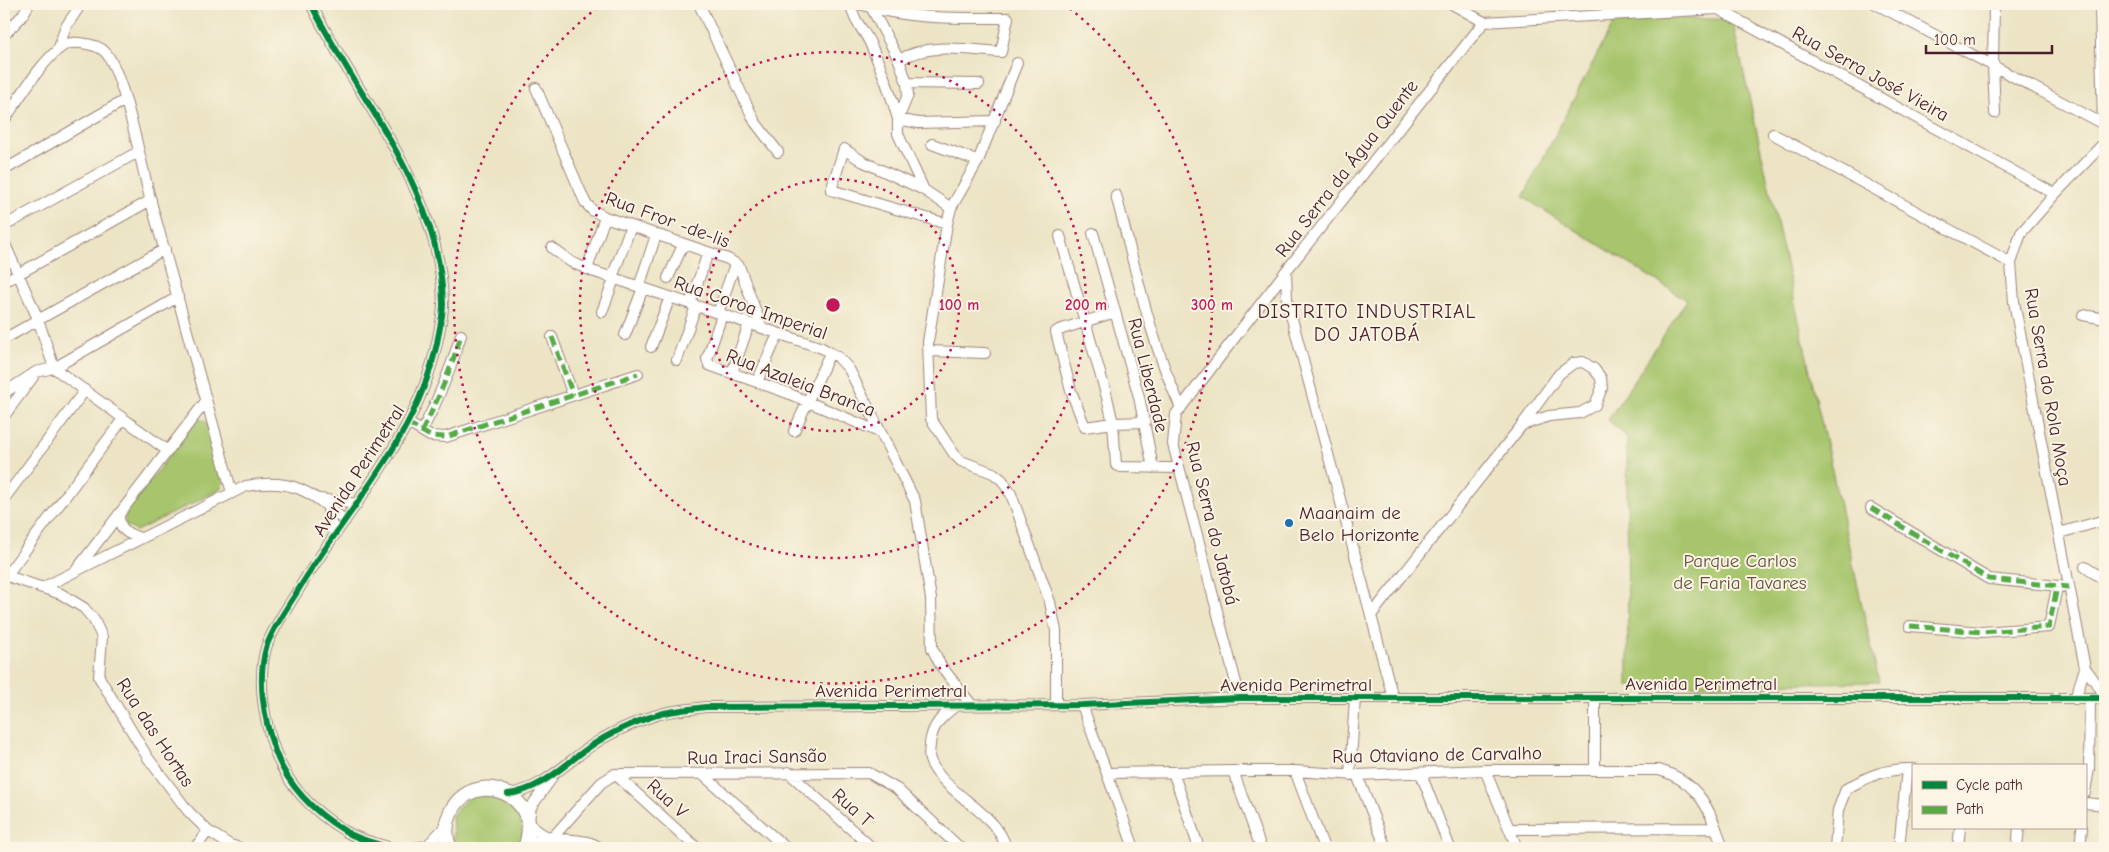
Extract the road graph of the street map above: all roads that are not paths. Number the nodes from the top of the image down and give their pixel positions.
1 (29, 4) edge
2 (81, 4) edge
3 (311, 4) edge
4 (699, 4) edge
5 (850, 4) edge
6 (860, 4) edge
7 (1452, 4) edge
8 (1876, 4) edge
9 (1994, 4) edge
10 (2100, 4) edge
11 (1720, 6) edge
12 (871, 7) junction
13 (1645, 9) edge
14 (2102, 20) edge
15 (1484, 22) junction
16 (4, 35) edge
17 (59, 48) junction
18 (899, 60) junction
19 (1017, 63) dead end
20 (1993, 65) junction
21 (907, 83) junction
22 (979, 84) dead end
23 (536, 88) dead end
24 (125, 100) junction
25 (1995, 113) dead end
26 (898, 119) junction
27 (4, 121) edge
28 (994, 121) junction
29 (2104, 125) edge
30 (1773, 134) dead end
31 (2105, 142) edge
32 (932, 144) dead end
33 (138, 152) junction
34 (778, 152) dead end
35 (978, 162) junction
36 (4, 170) edge
37 (924, 190) junction
38 (2055, 194) junction
39 (1116, 195) dead end
40 (151, 200) junction
41 (951, 208) junction
42 (605, 217) junction
43 (947, 224) junction
44 (4, 226) edge
45 (631, 226) junction
46 (1093, 233) dead end
47 (656, 235) junction
48 (1060, 236) dead end
49 (4, 242) edge
50 (683, 245) junction
51 (165, 248) junction
52 (552, 248) dead end
53 (708, 253) junction
54 (2011, 263) junction
55 (735, 264) junction
56 (587, 269) junction
57 (1286, 271) junction
58 (18, 275) junction
59 (613, 278) junction
60 (668, 278) dead end
61 (4, 282) edge
62 (641, 288) junction
63 (178, 297) junction
64 (670, 298) junction
65 (693, 305) junction
66 (602, 312) dead end
67 (1115, 312) junction
68 (720, 314) junction
69 (2083, 315) dead end
70 (38, 319) junction
71 (2105, 319) edge
72 (1084, 322) junction
73 (749, 324) junction
74 (762, 328) junction
75 (778, 334) junction
76 (461, 335) dead end
77 (625, 335) dead end
78 (552, 337) dead end
79 (4, 339) edge
80 (651, 347) dead end
81 (929, 351) junction
82 (830, 353) junction
83 (985, 353) dead end
84 (677, 360) dead end
85 (54, 368) junction
86 (36, 372) junction
87 (732, 373) junction
88 (638, 374) dead end
89 (757, 382) junction
90 (84, 390) junction
91 (4, 393) edge
92 (573, 395) junction
93 (206, 401) junction
94 (809, 402) junction
95 (1181, 408) junction
96 (4, 416) edge
97 (123, 418) junction
98 (1145, 422) junction
99 (408, 423) junction
100 (1113, 423) junction
101 (1522, 425) junction
102 (422, 431) junction
103 (794, 431) dead end
104 (879, 432) junction
105 (168, 451) junction
106 (1153, 468) junction
107 (1179, 468) junction
108 (232, 493) junction
109 (4, 499) edge
110 (323, 502) junction
111 (357, 504) junction
112 (1871, 508) dead end
113 (119, 514) junction
114 (2105, 520) edge
115 (345, 521) junction
116 (2059, 533) junction
117 (334, 536) junction
118 (141, 538) junction
119 (2085, 566) dead end
120 (75, 572) junction
121 (5, 575) edge
122 (2105, 580) edge
123 (2057, 587) junction
124 (2069, 587) junction
125 (42, 588) junction
126 (1372, 614) junction
127 (1910, 626) dead end
128 (2085, 668) junction
129 (2105, 696) edge
130 (1240, 698) junction
131 (1355, 698) junction
132 (1393, 698) junction
133 (1595, 698) junction
134 (2075, 699) junction
135 (2090, 699) junction
136 (971, 704) junction
137 (1056, 704) junction
138 (956, 705) junction
139 (1082, 705) junction
140 (1910, 769) edge
141 (2087, 769) edge
142 (1485, 770) junction
143 (1595, 770) junction
144 (1233, 771) junction
145 (1295, 771) junction
146 (556, 772) junction
147 (788, 772) junction
148 (1172, 772) junction
149 (1108, 773) junction
150 (615, 774) junction
151 (702, 774) junction
152 (1421, 774) junction
153 (1354, 775) junction
154 (508, 794) junction
155 (2086, 803) edge
156 (2105, 806) edge
157 (447, 819) junction
158 (529, 822) junction
159 (1716, 828) junction
160 (1511, 829) junction
161 (1960, 830) edge
162 (2019, 830) edge
163 (2082, 830) edge
164 (208, 831) junction
165 (552, 837) junction
166 (422, 847) edge
167 (597, 847) edge
168 (195, 848) edge
169 (240, 848) edge
170 (391, 848) edge
171 (444, 848) edge
172 (450, 848) edge
173 (525, 848) edge
174 (529, 848) edge
175 (697, 848) edge
176 (786, 848) edge
177 (872, 848) edge
178 (960, 848) edge
179 (1006, 848) edge
180 (1134, 848) edge
181 (1199, 848) edge
182 (1261, 848) edge
183 (1324, 848) edge
184 (1386, 848) edge
185 (1450, 848) edge
186 (1517, 848) edge
187 (1723, 848) edge
188 (1835, 848) edge
189 (1900, 848) edge
190 (1958, 848) edge
191 (2017, 848) edge
192 (2080, 848) edge

1 - 16 street
2 - 17 street
3 - 99 street, Avenida Perimetral
4 - 34 street
5 - 26 street
6 - 12 street
7 - 15 street
8 - 20 street
9 - 20 street
10 - 14 street
11 - 13 street, Rua Serra José Vieira
11 - 38 street, Rua Serra José Vieira
12 - 18 street
12 - 18 street
13 - 15 street, Rua Serra José Vieira
14 - 29 street
15 - 57 street, Rua Serra da Água Quente
17 - 24 street
17 - 27 street
18 - 21 street
19 - 28 street
20 - 25 street
20 - 29 street
21 - 22 street
21 - 26 street
23 - 42 street, Rua Fror -de-lis
24 - 33 street
24 - 36 street
26 - 28 street
26 - 37 street
28 - 35 street
30 - 54 street
31 - 38 street, Rua Serra do Rola Moça
32 - 35 street
33 - 40 street
33 - 44 street
35 - 41 street
37 - 41 street
37 - 43 street
38 - 54 street, Rua Serra do Rola Moça
39 - 95 street
40 - 51 street
40 - 58 street
41 - 43 street
42 - 45 street, Rua Fror -de-lis
42 - 56 street
43 - 81 street
45 - 47 street, Rua Fror -de-lis
45 - 59 street
46 - 67 street, Rua Liberdade
47 - 50 street, Rua Fror -de-lis
47 - 62 street
48 - 72 street
49 - 58 street
50 - 53 street, Rua Fror -de-lis
50 - 60 street
51 - 63 street
51 - 70 street
52 - 56 street, Rua Coroa Imperial
53 - 55 street, Rua Fror -de-lis
53 - 65 street
54 - 116 street, Rua Serra do Rola Moça
55 - 68 street
55 - 74 street, Rua Fror -de-lis
56 - 59 street, Rua Coroa Imperial
57 - 95 street, Rua Serra do Jatobá
57 - 126 street, Rua Serra da Água Quente
58 - 61 street
58 - 70 street
59 - 62 street, Rua Coroa Imperial
59 - 66 street
62 - 64 street, Rua Coroa Imperial
62 - 77 street
63 - 85 street
63 - 93 street
64 - 65 street, Rua Coroa Imperial
64 - 80 street
65 - 68 street, Rua Coroa Imperial
65 - 84 street
67 - 72 street
67 - 98 street, Rua Liberdade
68 - 73 street, Rua Coroa Imperial
68 - 87 street, Rua Azaleia Branca
69 - 71 street
70 - 79 street
70 - 85 street
72 - 100 street
72 - 100 street
73 - 74 street, Rua Coroa Imperial
73 - 87 street
74 - 75 street, Rua Coroa Imperial
75 - 82 street, Rua Coroa Imperial
75 - 89 street
76 - 102 street
78 - 92 street
81 - 83 street
81 - 137 street
82 - 94 street
82 - 104 street, Rua Coroa Imperial
85 - 86 street
85 - 90 street
86 - 91 street
86 - 96 street
87 - 89 street, Rua Azaleia Branca
88 - 92 street
89 - 94 street, Rua Azaleia Branca
90 - 97 street
90 - 109 street
92 - 102 street
93 - 105 street
93 - 108 street
94 - 103 street
94 - 104 street, Rua Azaleia Branca
95 - 107 street, Rua Serra do Jatobá
97 - 105 street
97 - 121 street
98 - 100 street
98 - 106 street, Rua Liberdade
99 - 102 street
99 - 111 street, Avenida Perimetral
100 - 106 street
101 - 101 street
101 - 126 street
104 - 136 street, Rua Coroa Imperial
105 - 113 street
106 - 107 street
107 - 130 street, Rua Serra do Jatobá
108 - 110 street
108 - 118 street
110 - 111 street
110 - 115 street
110 - 117 street
111 - 115 street, Avenida Perimetral
112 - 123 street
113 - 118 street
113 - 120 street
114 - 116 street
115 - 117 street, Avenida Perimetral
116 - 124 street, Rua Serra do Rola Moça
117 - 170 street, Avenida Perimetral
118 - 120 street
119 - 122 street
120 - 125 street
121 - 125 street, Rua das Hortas
123 - 124 street
123 - 127 street
124 - 128 street, Rua Serra do Rola Moça
125 - 164 street, Rua das Hortas
126 - 132 street, Rua Serra da Água Quente
128 - 129 street, Rua Serra do Rola Moça
128 - 134 street, Rua Serra do Rola Moça
129 - 135 street, Avenida Perimetral
130 - 131 street, Avenida Perimetral
130 - 139 street, Avenida Perimetral
131 - 132 street, Avenida Perimetral
131 - 153 street
132 - 133 street, Avenida Perimetral
133 - 134 street, Avenida Perimetral
133 - 143 street
134 - 135 street, Avenida Perimetral
135 - 141 street
136 - 137 street, Avenida Perimetral
136 - 138 street, Avenida Perimetral
137 - 139 street, Avenida Perimetral
138 - 146 street, Avenida Perimetral
138 - 179 street
139 - 149 street
140 - 188 street
140 - 189 street
142 - 143 street, Rua Otaviano de Carvalho
142 - 152 street, Rua Otaviano de Carvalho
142 - 160 street
143 - 159 street, Rua Otaviano de Carvalho
144 - 145 street, Rua Otaviano de Carvalho
144 - 148 street, Rua Otaviano de Carvalho
144 - 182 street
145 - 153 street, Rua Otaviano de Carvalho
145 - 183 street
146 - 154 street, Avenida Perimetral
146 - 158 street, Avenida Perimetral
147 - 151 street, Rua Iraci Sansão
147 - 177 street, Rua T
147 - 178 street, Rua Iraci Sansão
148 - 149 street, Rua Otaviano de Carvalho
148 - 181 street
149 - 180 street
150 - 151 street, Rua Iraci Sansão
150 - 165 street
150 - 175 street, Rua V
151 - 176 street
152 - 153 street, Rua Otaviano de Carvalho
152 - 185 street
153 - 184 street
154 - 157 street
154 - 158 street
155 - 156 street
157 - 166 street
157 - 172 street
158 - 165 street
158 - 173 street
159 - 160 street
159 - 187 street, Rua Otaviano de Carvalho
160 - 186 street
161 - 190 street
162 - 191 street
163 - 192 street
164 - 168 street
164 - 169 street, Rua das Hortas
165 - 167 street
165 - 174 street
166 - 171 street

